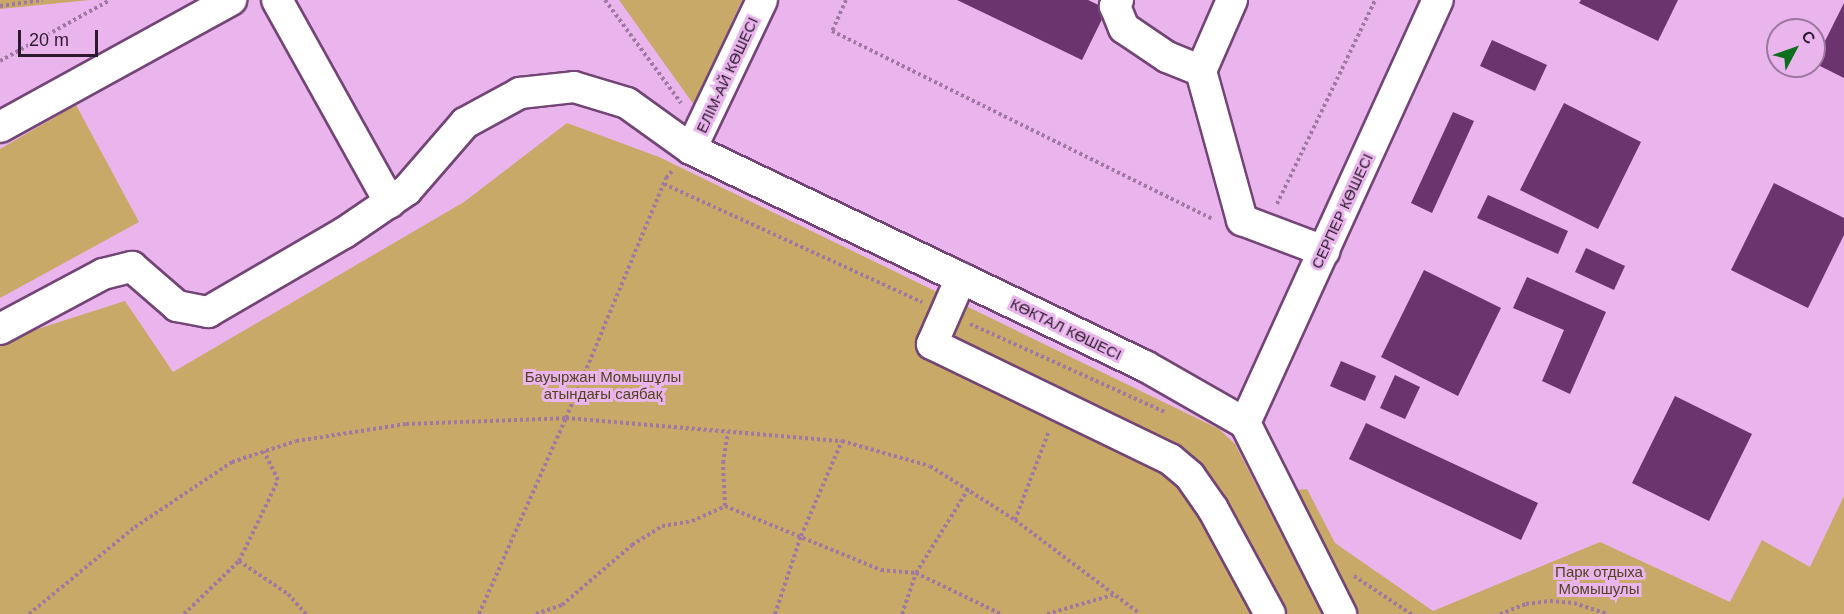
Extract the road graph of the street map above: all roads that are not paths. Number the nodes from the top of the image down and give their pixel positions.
1 (231, 0) edge
2 (278, 0) edge
3 (762, 0) edge
4 (1118, 0) edge
5 (1232, 0) edge
6 (1438, 0) edge
7 (1201, 71) junction
8 (0, 127) edge
9 (691, 149) junction
10 (390, 202) junction
11 (1324, 251) junction
12 (961, 278) junction
13 (0, 329) edge
14 (1245, 423) junction
15 (1270, 614) edge
16 (1341, 614) edge

1 - 8 street
2 - 10 street
3 - 9 street, ЕЛІМ-АЙ КӨШЕСІ
4 - 7 street
5 - 7 street
6 - 11 street, СЕРПЕР КӨШЕСІ
7 - 11 street
9 - 10 street, КӨКТАЛ КӨШЕСІ
9 - 12 street, КӨКТАЛ КӨШЕСІ
10 - 13 street, КӨКТАЛ КӨШЕСІ
11 - 14 street, СЕРПЕР КӨШЕСІ
12 - 14 street, КӨКТАЛ КӨШЕСІ
12 - 15 street
14 - 16 street

